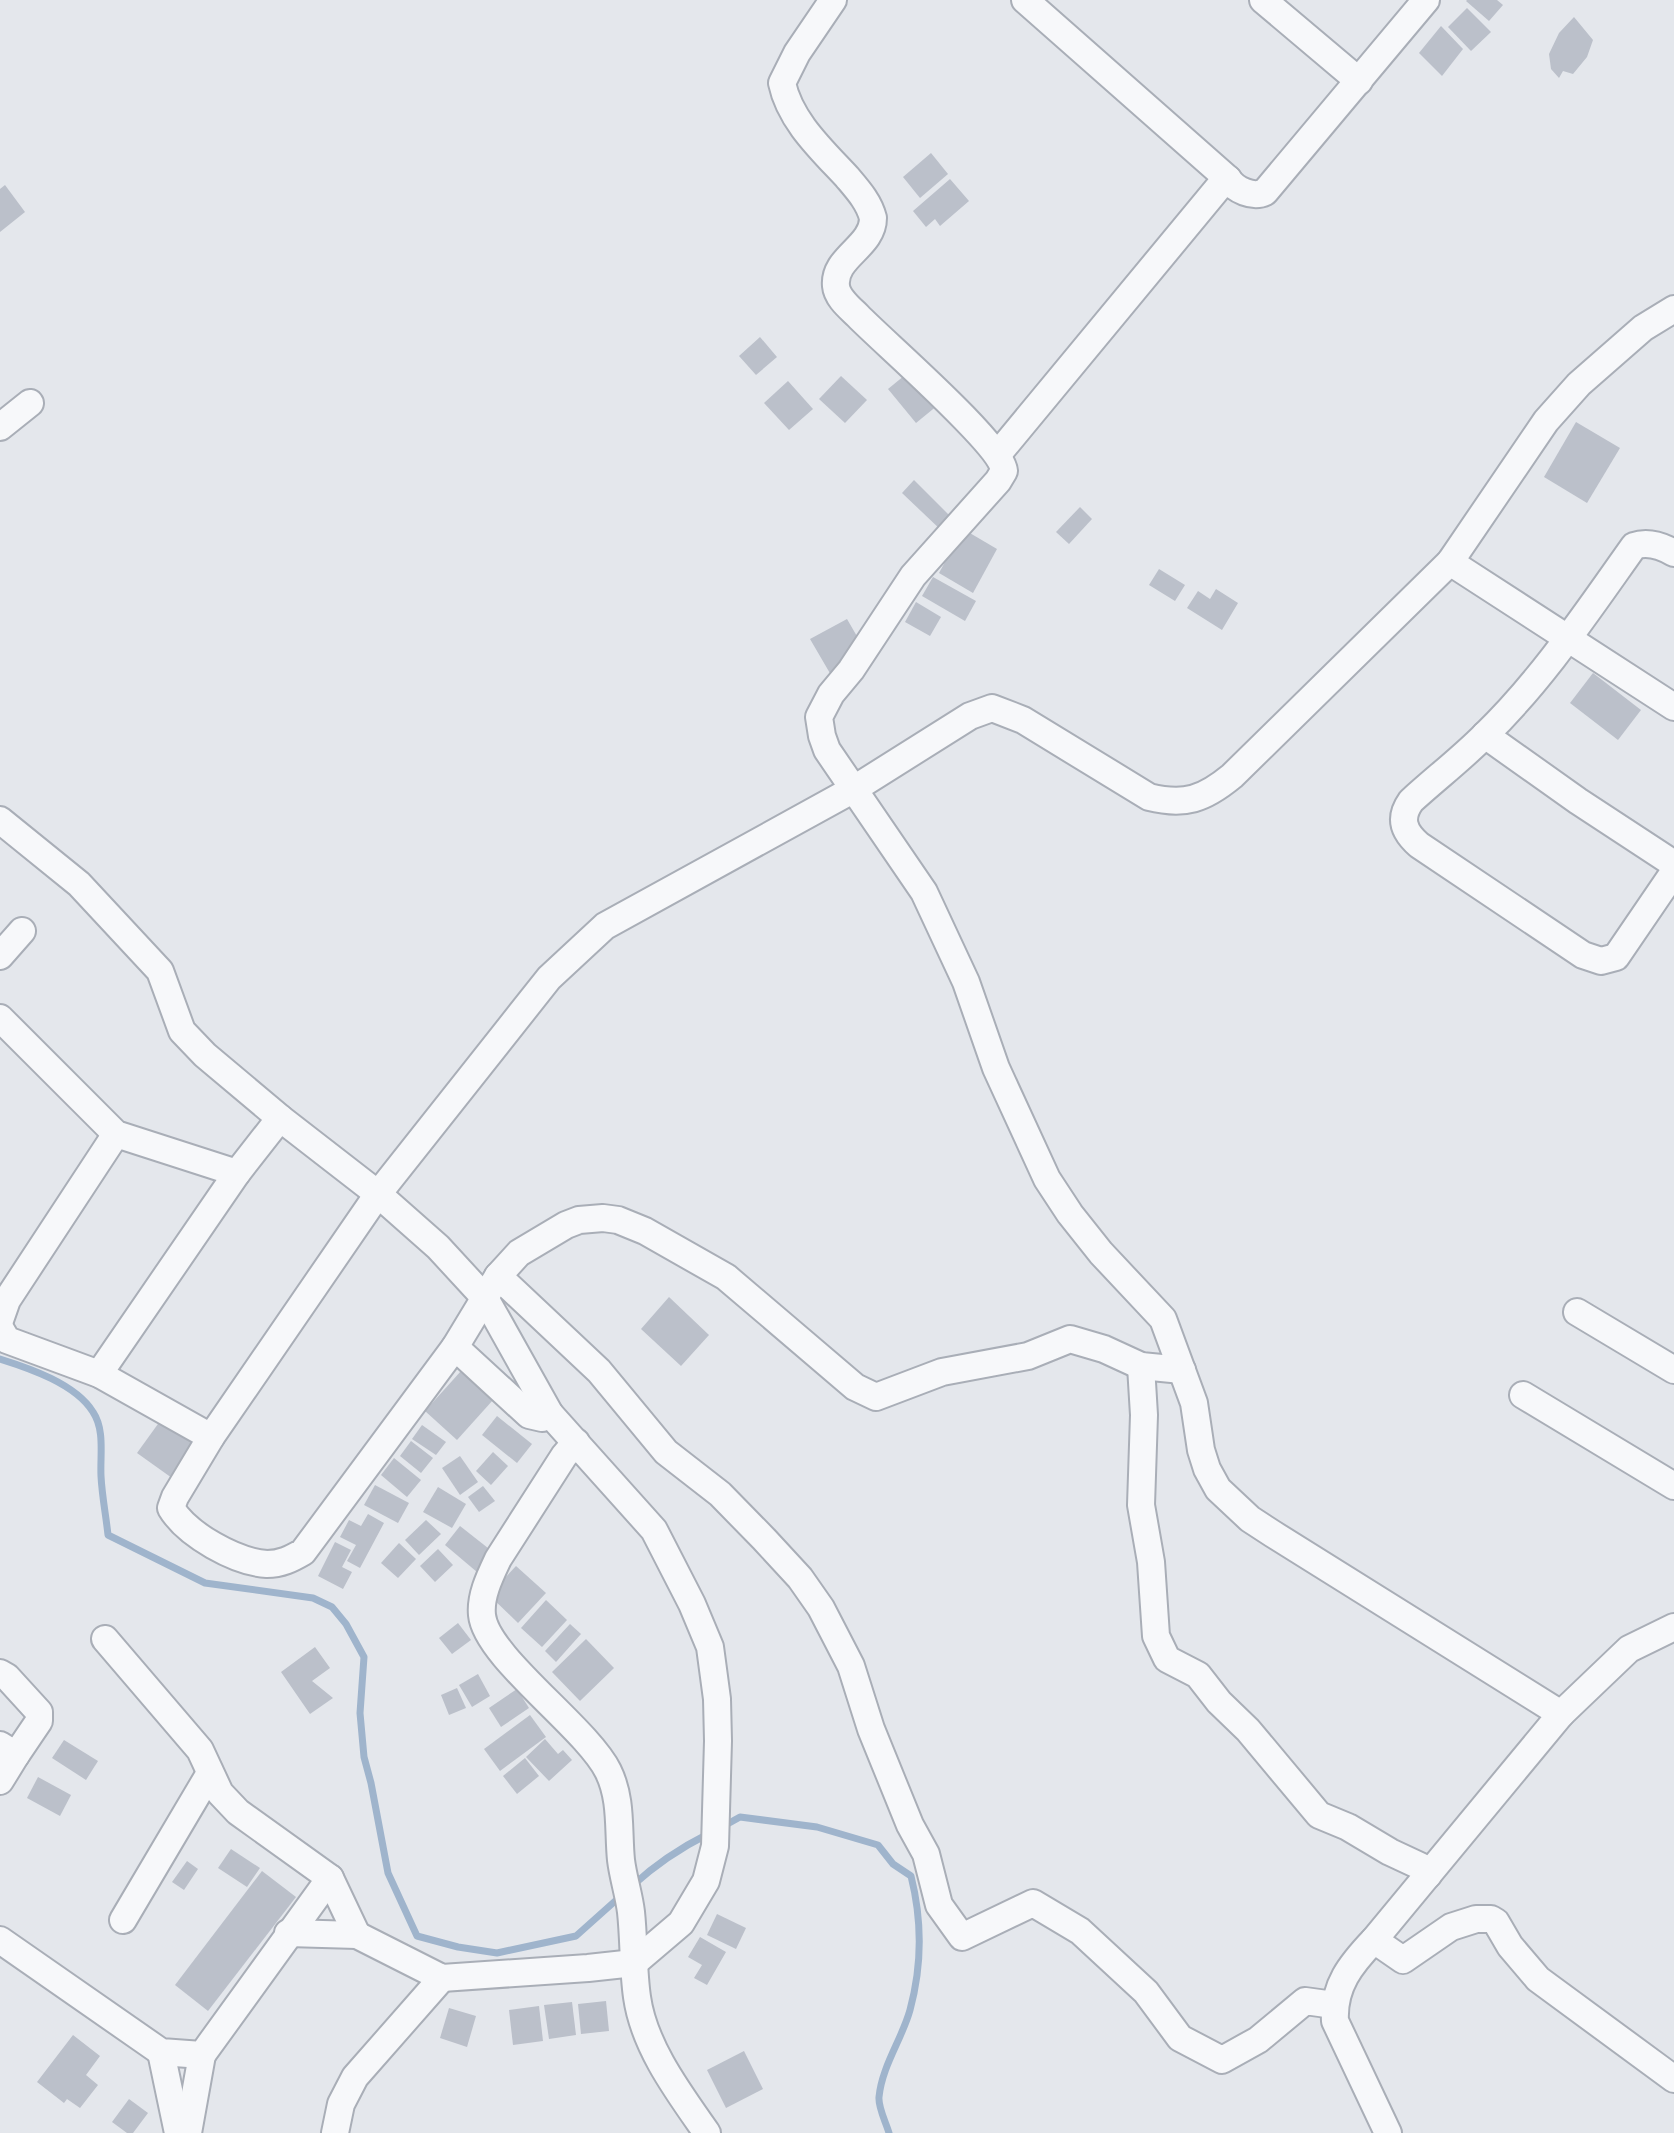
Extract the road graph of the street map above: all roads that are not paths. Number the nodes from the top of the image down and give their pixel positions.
1 (833, 0) edge
2 (1025, 0) edge
3 (1263, 0) edge
4 (1426, 0) edge
5 (1359, 80) junction
6 (1228, 178) junction
7 (1674, 309) edge
8 (30, 403) dead end
9 (0, 427) edge
10 (998, 454) junction
11 (1674, 553) edge
12 (1450, 562) junction
13 (1569, 638) junction
14 (1674, 707) edge
15 (1485, 735) junction
16 (854, 789) junction
17 (0, 820) edge
18 (1674, 864) edge
19 (1674, 872) edge
20 (22, 931) dead end
21 (0, 956) edge
22 (0, 1018) edge
23 (280, 1118) junction
24 (116, 1134) junction
25 (237, 1173) junction
26 (378, 1194) junction
27 (492, 1287) junction
28 (1577, 1312) dead end
29 (0, 1320) edge
30 (0, 1328) edge
31 (455, 1347) junction
32 (1141, 1366) junction
33 (1182, 1370) junction
34 (1674, 1370) edge
35 (99, 1374) junction
36 (1523, 1395) dead end
37 (550, 1414) junction
38 (211, 1437) junction
39 (576, 1442) junction
40 (1674, 1486) edge
41 (1674, 1627) edge
42 (105, 1639) dead end
43 (0, 1673) edge
44 (1561, 1714) junction
45 (8, 1750) edge
46 (210, 1773) junction
47 (0, 1782) edge
48 (1428, 1875) junction
49 (330, 1878) junction
50 (122, 1920) dead end
51 (288, 1933) junction
52 (357, 1935) junction
53 (0, 1940) edge
54 (1374, 1940) junction
55 (634, 1963) junction
56 (442, 1978) junction
57 (1334, 2005) junction
58 (161, 2052) junction
59 (202, 2055) junction
60 (1674, 2079) edge
61 (178, 2133) edge
62 (188, 2133) edge
63 (335, 2133) edge
64 (707, 2133) edge
65 (1388, 2133) edge

1 - 10 street
2 - 6 street
3 - 5 street
4 - 5 street
5 - 6 street
6 - 10 street
7 - 12 street
8 - 9 street
10 - 16 street
11 - 13 street
12 - 13 street
12 - 16 street
13 - 14 street
13 - 15 street
15 - 18 street
15 - 19 street
16 - 26 street
16 - 33 street
17 - 23 street
20 - 21 street
22 - 24 street
23 - 25 street
23 - 26 street
24 - 25 street
24 - 29 street
25 - 35 street
26 - 27 street
26 - 38 street
27 - 31 street
27 - 32 street
27 - 37 street
27 - 57 street
28 - 34 street
30 - 35 street
31 - 37 street
31 - 38 street
32 - 33 street
32 - 48 street
33 - 44 street
35 - 38 street
36 - 40 street
37 - 39 street
39 - 55 street
39 - 55 street
41 - 44 street
42 - 46 street
43 - 45 street
44 - 48 street
45 - 47 street
46 - 49 street
46 - 50 street
48 - 54 street
49 - 51 street
49 - 52 street
51 - 52 street
51 - 59 street
52 - 56 street
53 - 58 street
54 - 57 street
54 - 60 street
55 - 56 street
55 - 64 street
56 - 63 street
57 - 65 street
58 - 59 street
58 - 61 street
59 - 62 street

